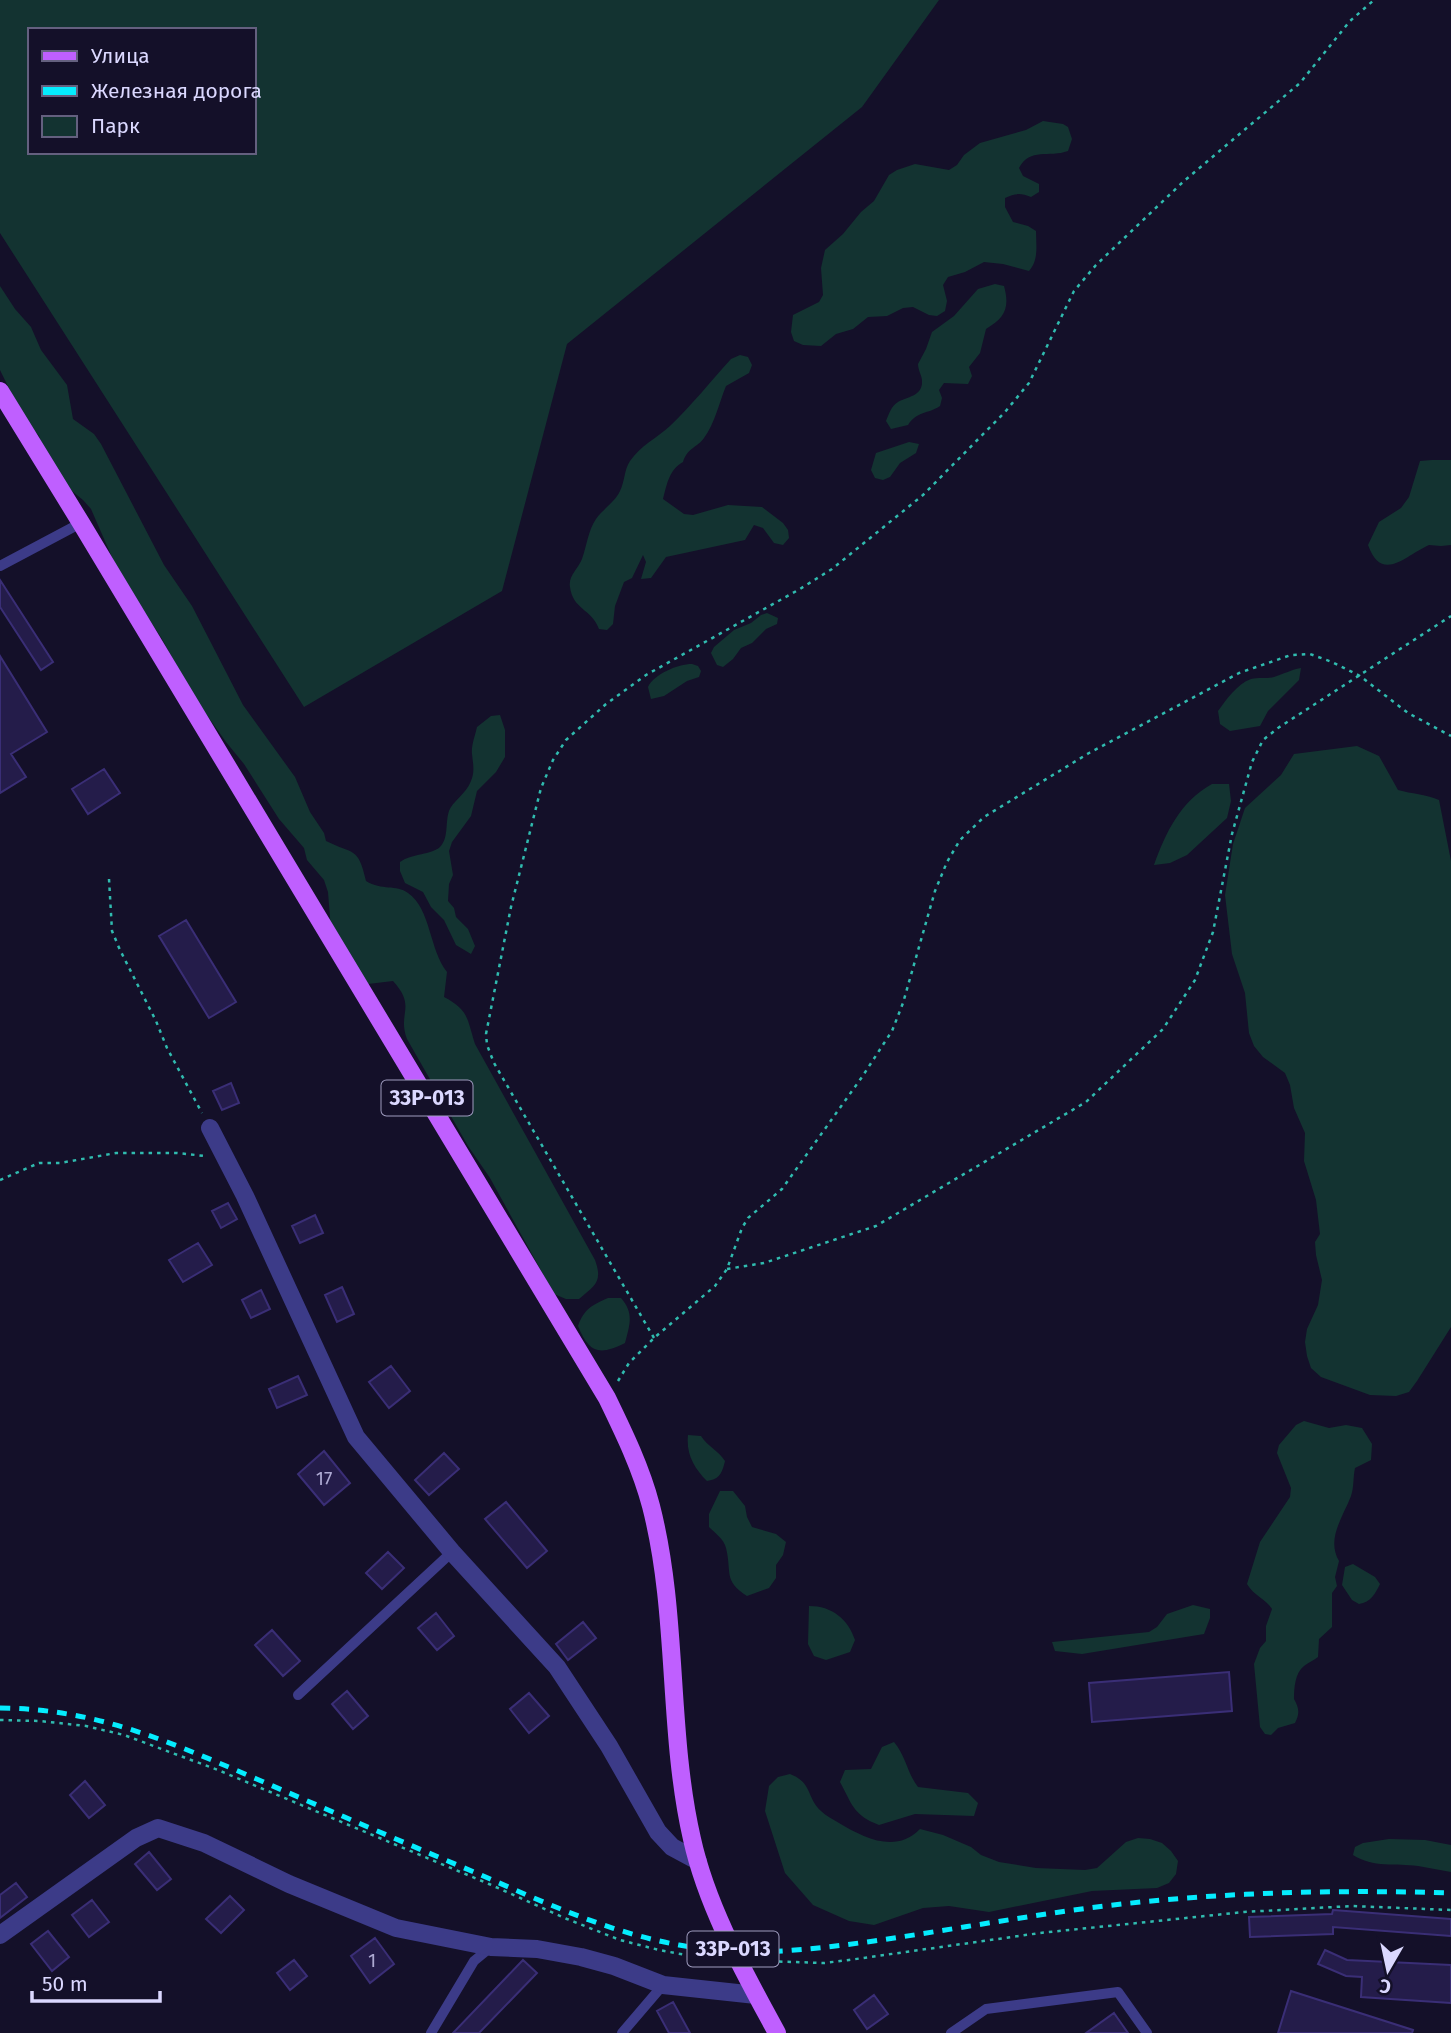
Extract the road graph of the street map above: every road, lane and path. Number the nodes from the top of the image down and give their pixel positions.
1 (1374, 0) edge
2 (0, 391) edge
3 (82, 523) junction
4 (0, 566) edge
5 (1451, 616) edge
6 (1360, 676) junction
7 (1451, 736) edge
8 (109, 879) dead end
9 (210, 1128) joint
10 (225, 1159) junction
11 (0, 1180) edge
12 (727, 1269) junction
13 (654, 1338) junction
14 (607, 1398) junction
15 (452, 1552) junction
16 (298, 1695) dead end
17 (0, 1720) edge
18 (698, 1861) junction
19 (1451, 1910) edge
20 (0, 1935) edge
21 (491, 1947) junction
22 (702, 1958) dead end
23 (762, 1961) dead end
24 (663, 1985) junction
25 (757, 1995) junction
26 (431, 2033) edge
27 (622, 2033) edge
28 (777, 2033) edge
29 (951, 2033) edge
30 (1147, 2033) edge

1 - 13 path
2 - 3 main road, 33Р-013
3 - 4 lane
3 - 14 main road, 33Р-013
5 - 6 path
6 - 7 path
6 - 12 path
6 - 12 path
8 - 9 path
9 - 10 street
10 - 11 path
10 - 15 street
12 - 13 path
13 - 14 path
14 - 18 main road, 33Р-013
15 - 16 lane
15 - 18 street
17 - 22 path
18 - 25 main road, 33Р-013
19 - 23 path
20 - 21 street
21 - 24 street
21 - 26 lane
24 - 25 street
24 - 27 lane
25 - 28 main road, 33Р-013
29 - 30 lane

